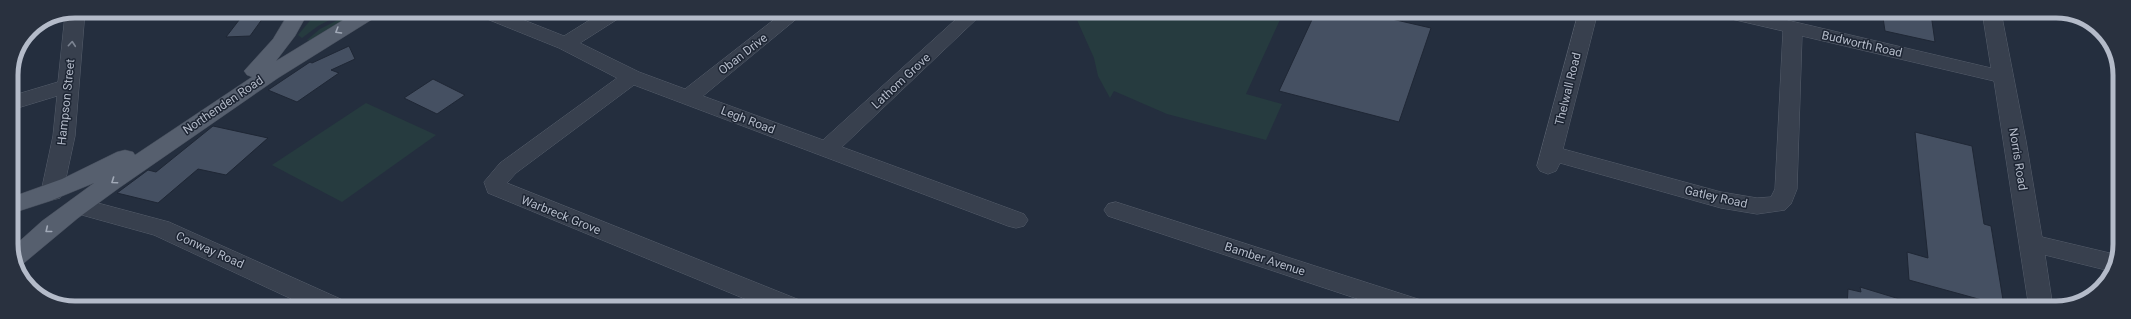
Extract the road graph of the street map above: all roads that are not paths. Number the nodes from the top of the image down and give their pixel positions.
1 (74, 18) edge
2 (296, 18) edge
3 (361, 18) edge
4 (501, 18) edge
5 (606, 18) edge
6 (788, 18) edge
7 (968, 18) edge
8 (1587, 18) edge
9 (1751, 18) edge
10 (1992, 18) edge
11 (1793, 28) junction
12 (566, 44) junction
13 (632, 77) junction
14 (2003, 77) junction
15 (68, 92) junction
16 (689, 97) junction
17 (18, 102) edge
18 (826, 150) junction
19 (1550, 160) joint
20 (52, 192) junction
21 (18, 203) edge
22 (79, 206) junction
23 (1116, 210) dead end
24 (1016, 220) dead end
25 (2032, 243) junction
26 (19, 255) edge
27 (2110, 262) edge
28 (321, 301) edge
29 (776, 301) edge
30 (1394, 301) edge
31 (2040, 301) edge

15 -> 1 street, Hampson Street
2 - 20 main road, Northenden Road
3 -> 22 main road, Northenden Road
4 - 12 street, Legh Road
5 - 12 street
6 - 16 street, Oban Drive
7 - 18 street, Lathom Grove
8 - 19 street, Thelwall Road
9 - 11 street, Budworth Road
10 - 14 street, Norris Road
11 - 14 street, Budworth Road
11 - 19 street, Gatley Road
12 - 13 street, Legh Road
13 - 16 street, Legh Road
13 - 29 street, Warbreck Grove
14 - 25 street, Norris Road
15 - 17 street
15 - 20 street, Hampson Street
16 - 18 street, Legh Road
18 - 24 street, Legh Road
20 - 21 main road, Northenden Road
22 -> 26 main road, Northenden Road
22 - 28 street, Conway Road
23 - 30 street, Bamber Avenue
25 - 27 street
25 - 31 street, Norris Road

